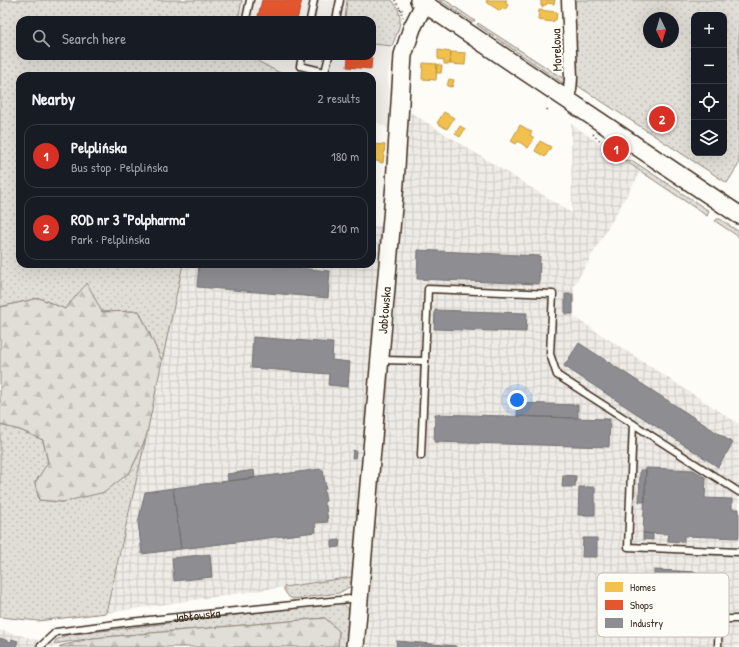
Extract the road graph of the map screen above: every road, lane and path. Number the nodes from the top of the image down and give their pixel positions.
1 (250, 0) edge
2 (314, 0) edge
3 (340, 0) edge
4 (568, 0) edge
5 (422, 2) edge
6 (247, 16) edge
7 (311, 16) edge
8 (337, 16) edge
9 (301, 60) edge
10 (328, 60) edge
11 (325, 72) edge
12 (325, 72) edge
13 (566, 99) junction
14 (549, 106) dead end
15 (547, 110) dead end
16 (739, 215) edge
17 (381, 360) junction
18 (425, 361) junction
19 (633, 424) junction
20 (421, 456) dead end
21 (739, 492) edge
22 (739, 552) edge
23 (360, 598) junction
24 (729, 620) edge
25 (739, 620) edge
26 (40, 647) edge
27 (355, 647) edge

1 - 6 lane
2 - 7 lane
3 - 8 lane
4 - 13 street, Morelowa
5 - 13 main road
5 - 17 main road, Jabłowska
9 - 11 lane
10 - 12 lane
13 - 16 main road
14 - 15 path
17 - 18 lane
17 - 23 main road, Jabłowska
18 - 19 lane
18 - 20 lane
19 - 21 lane
19 - 22 lane
23 - 26 lane, Jabłowska
23 - 27 main road, Jabłowska
24 - 25 lane

